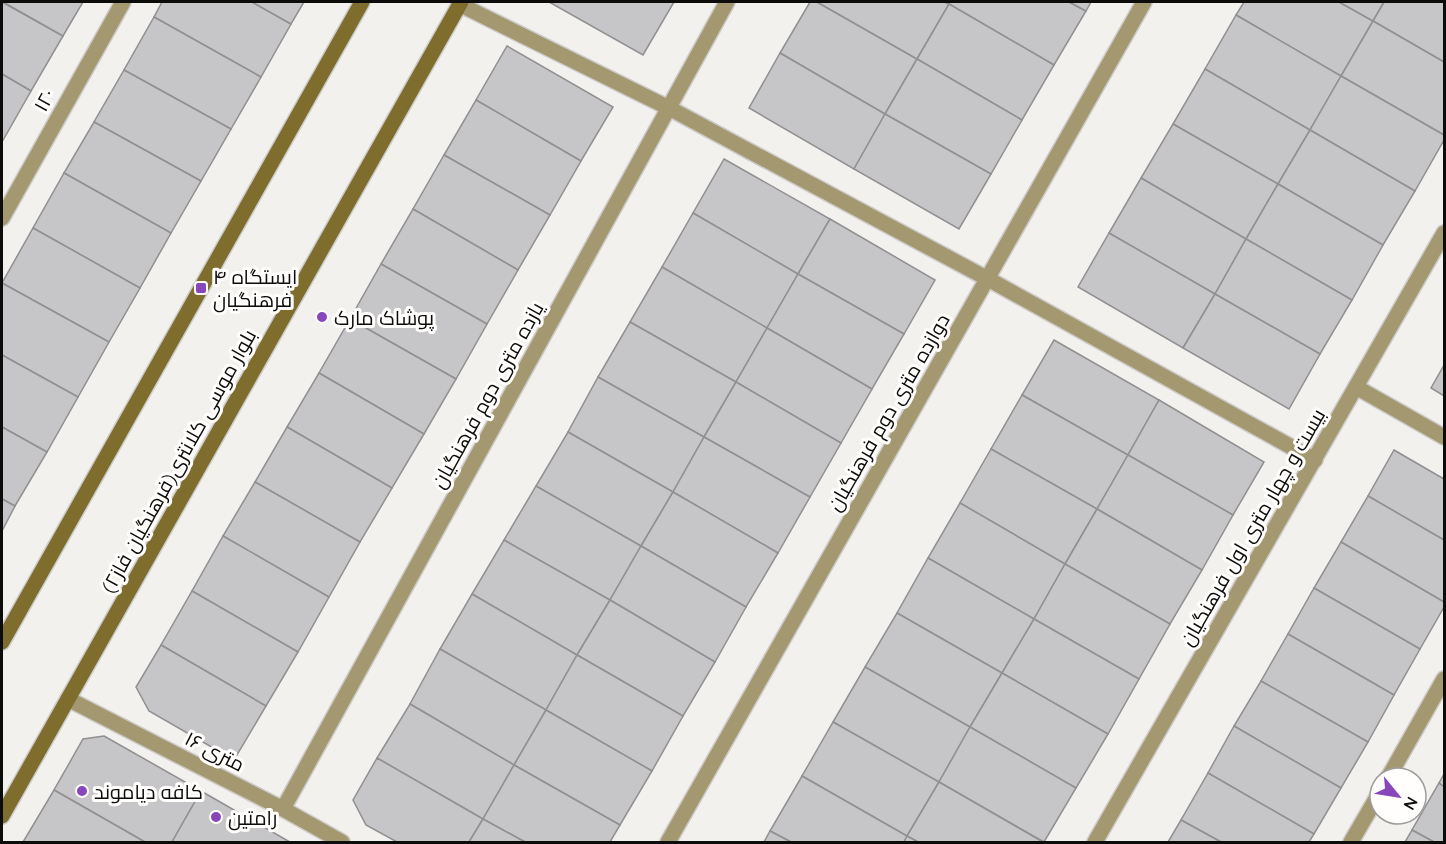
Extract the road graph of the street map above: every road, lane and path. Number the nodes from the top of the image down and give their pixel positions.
1 (123, 2) edge
2 (362, 2) edge
3 (727, 2) edge
4 (1144, 2) edge
5 (460, 3) edge
6 (669, 108) junction
7 (2, 218) edge
8 (1444, 233) edge
9 (988, 279) junction
10 (1356, 387) junction
11 (1444, 436) edge
12 (1315, 460) junction
13 (2, 642) edge
14 (1444, 678) edge
15 (68, 699) junction
16 (1395, 766) edge
17 (283, 809) junction
18 (1368, 813) edge
19 (2, 816) edge
20 (342, 843) edge
21 (668, 843) edge
22 (1095, 843) edge
23 (1351, 843) edge

1 - 7 street, ۱۲۰
2 - 13 main road
3 - 6 street, یازده متری دوم فرهنگیان
4 - 9 street, دوازده متری دوم فرهنگیان
5 - 6 street
5 - 15 main road, بلوار موسی کلانتری(فرهنگیان فاز۲)
6 - 9 street
6 - 17 street, یازده متری دوم فرهنگیان
8 - 10 street, بیست و چهار متری اول فرهنگیان
9 - 12 street
9 - 21 street, دوازده متری دوم فرهنگیان
10 - 11 street
10 - 12 street, بیست و چهار متری اول فرهنگیان
12 - 22 street, بیست و چهار متری اول فرهنگیان
14 - 16 street
15 - 17 street, ۱۶ متری
15 - 19 main road, بلوار موسی کلانتری(فرهنگیان فاز۲)
17 - 20 street, ۱۶ متری
18 - 23 street

